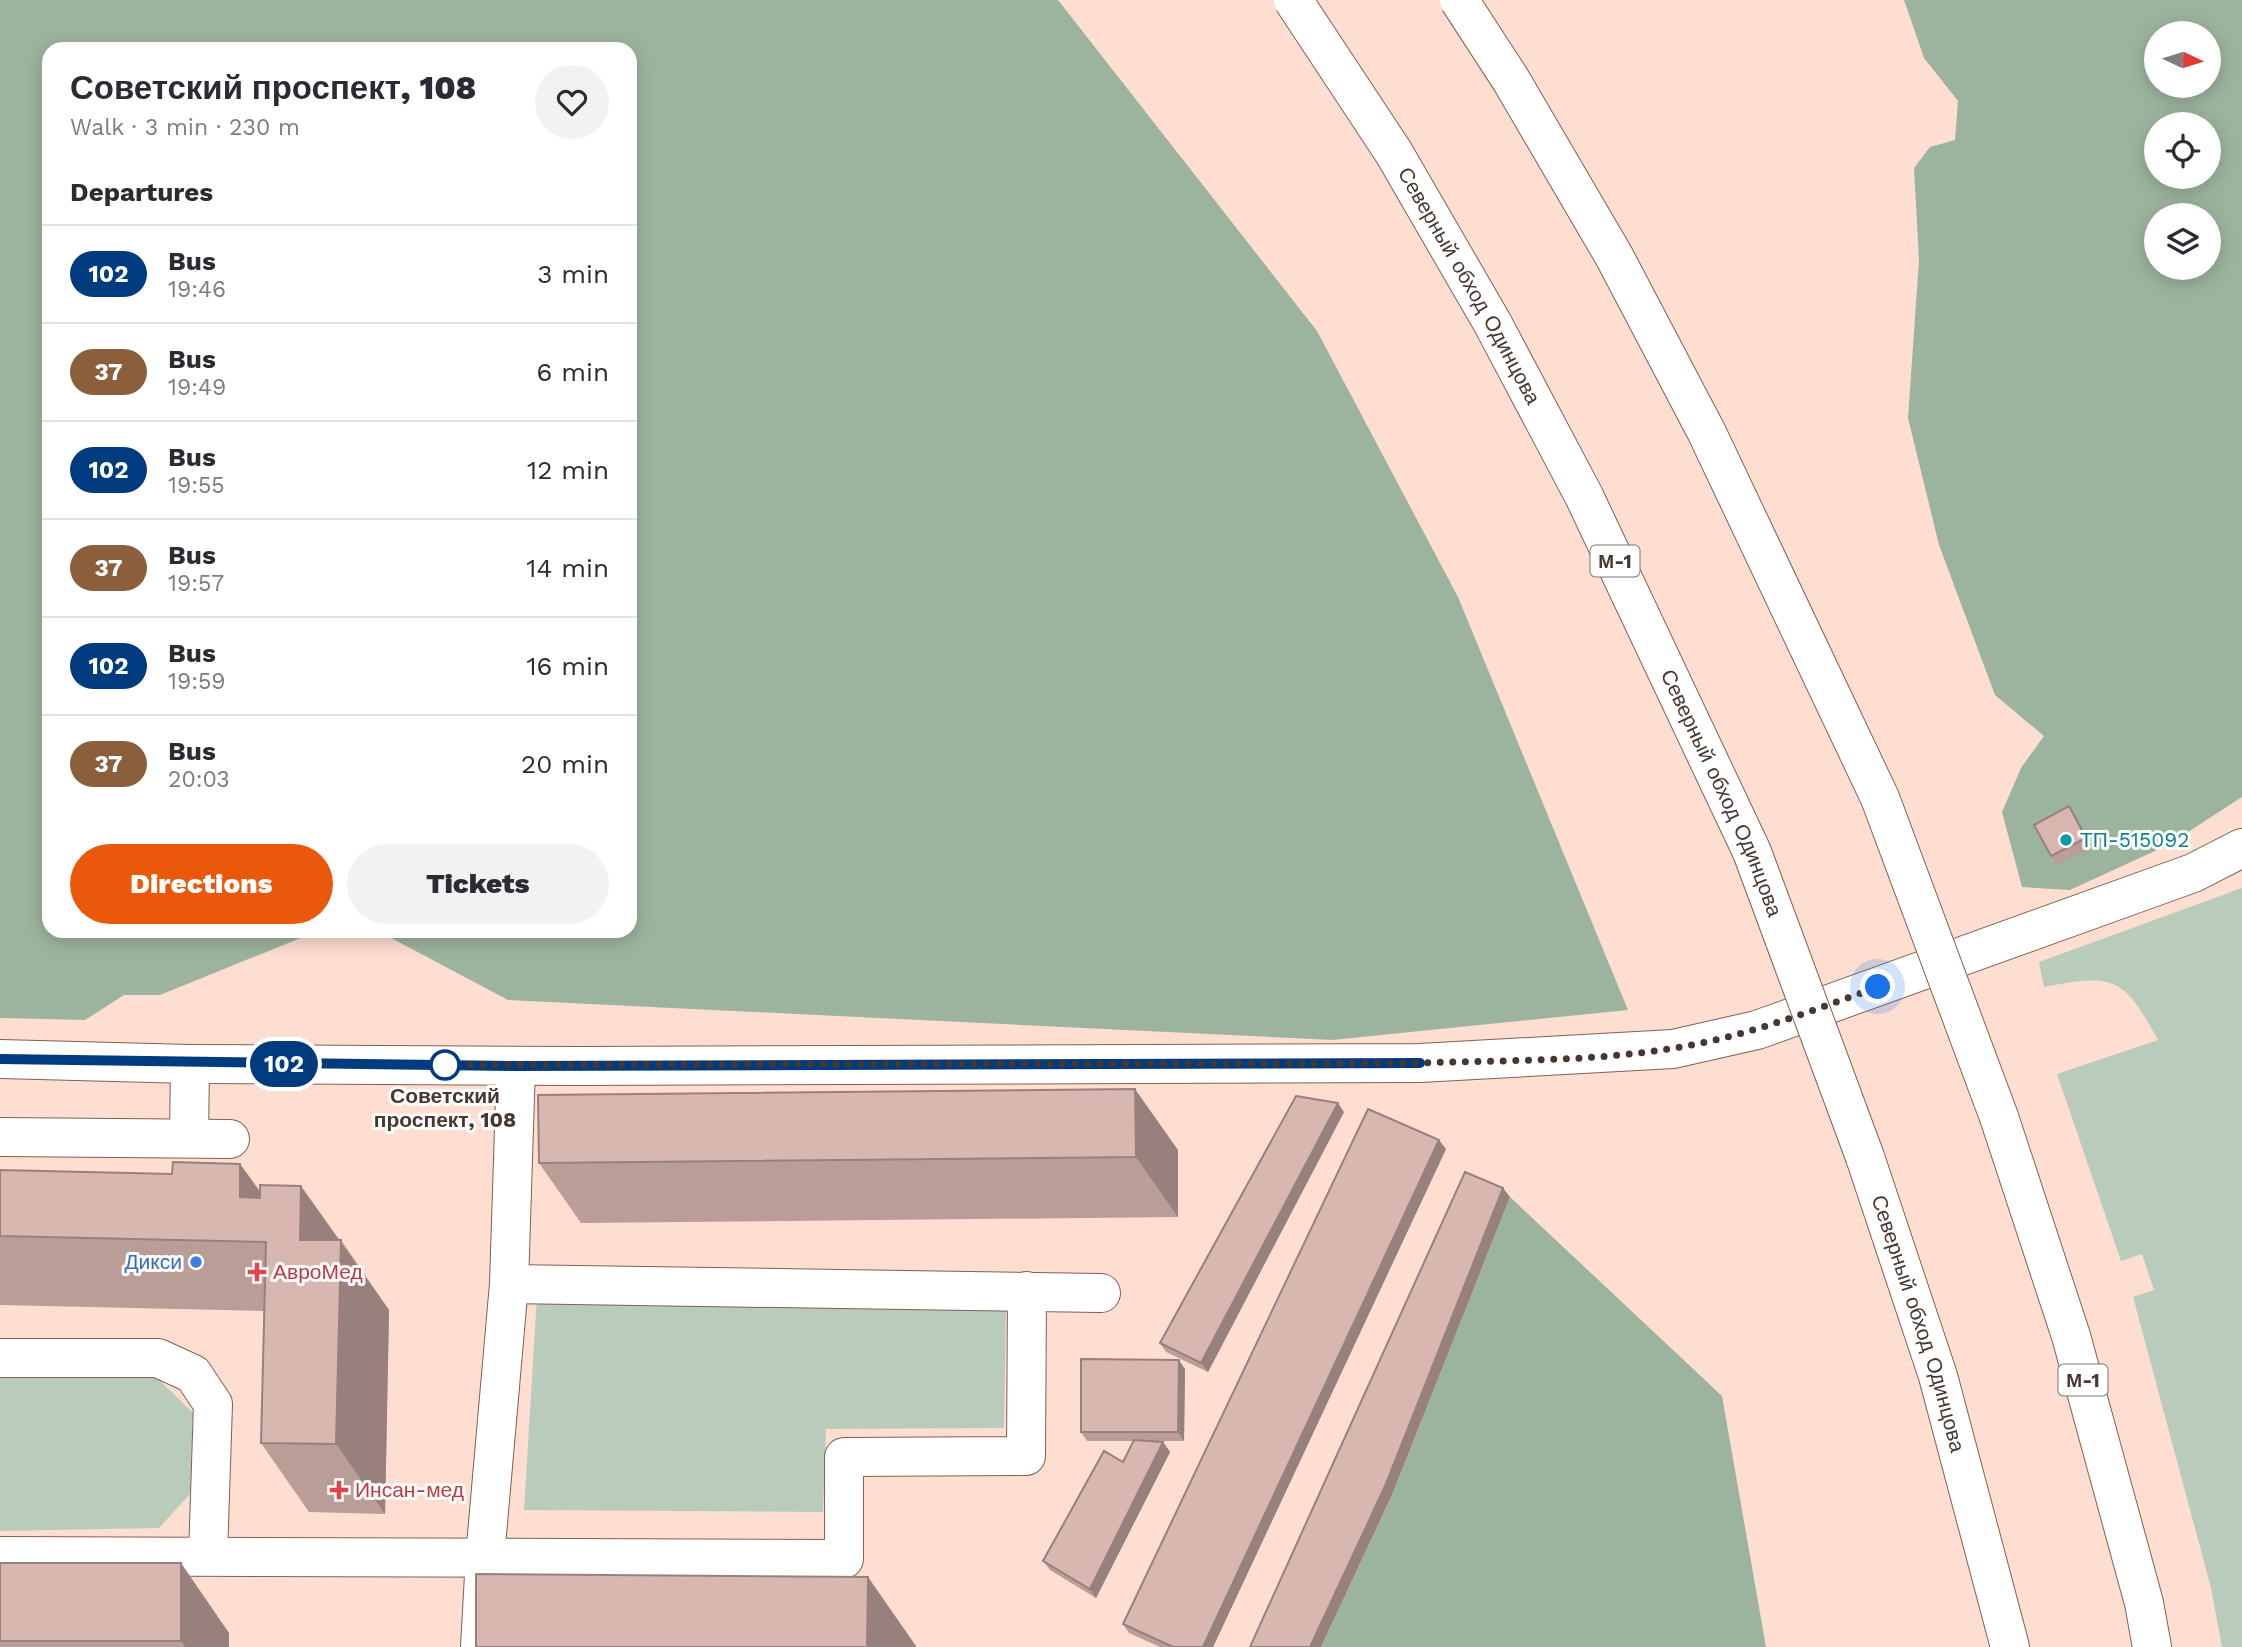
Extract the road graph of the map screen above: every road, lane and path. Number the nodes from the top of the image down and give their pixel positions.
1 (1293, 0) edge
2 (1459, 0) edge
3 (2242, 848) edge
4 (0, 1059) edge
5 (190, 1064) junction
6 (516, 1066) junction
7 (0, 1137) edge
8 (189, 1138) junction
9 (230, 1139) dead end
10 (509, 1284) junction
11 (1027, 1292) junction
12 (1101, 1293) dead end
13 (0, 1358) edge
14 (0, 1556) edge
15 (208, 1556) junction
16 (485, 1557) junction
17 (480, 1647) edge
18 (2010, 1647) edge
19 (2152, 1647) edge

1 - 18 main road, Северный обход Одинцова / М-1, bridge
2 - 19 main road, М-1, bridge
3 - 6 main road
4 - 5 main road
5 - 6 main road
5 - 8 main road
6 - 10 main road
7 - 8 main road
8 - 9 main road
10 - 11 main road
10 - 16 main road
11 - 12 main road
11 - 16 main road
13 - 15 main road
14 - 15 main road
15 - 16 main road
16 - 17 main road

